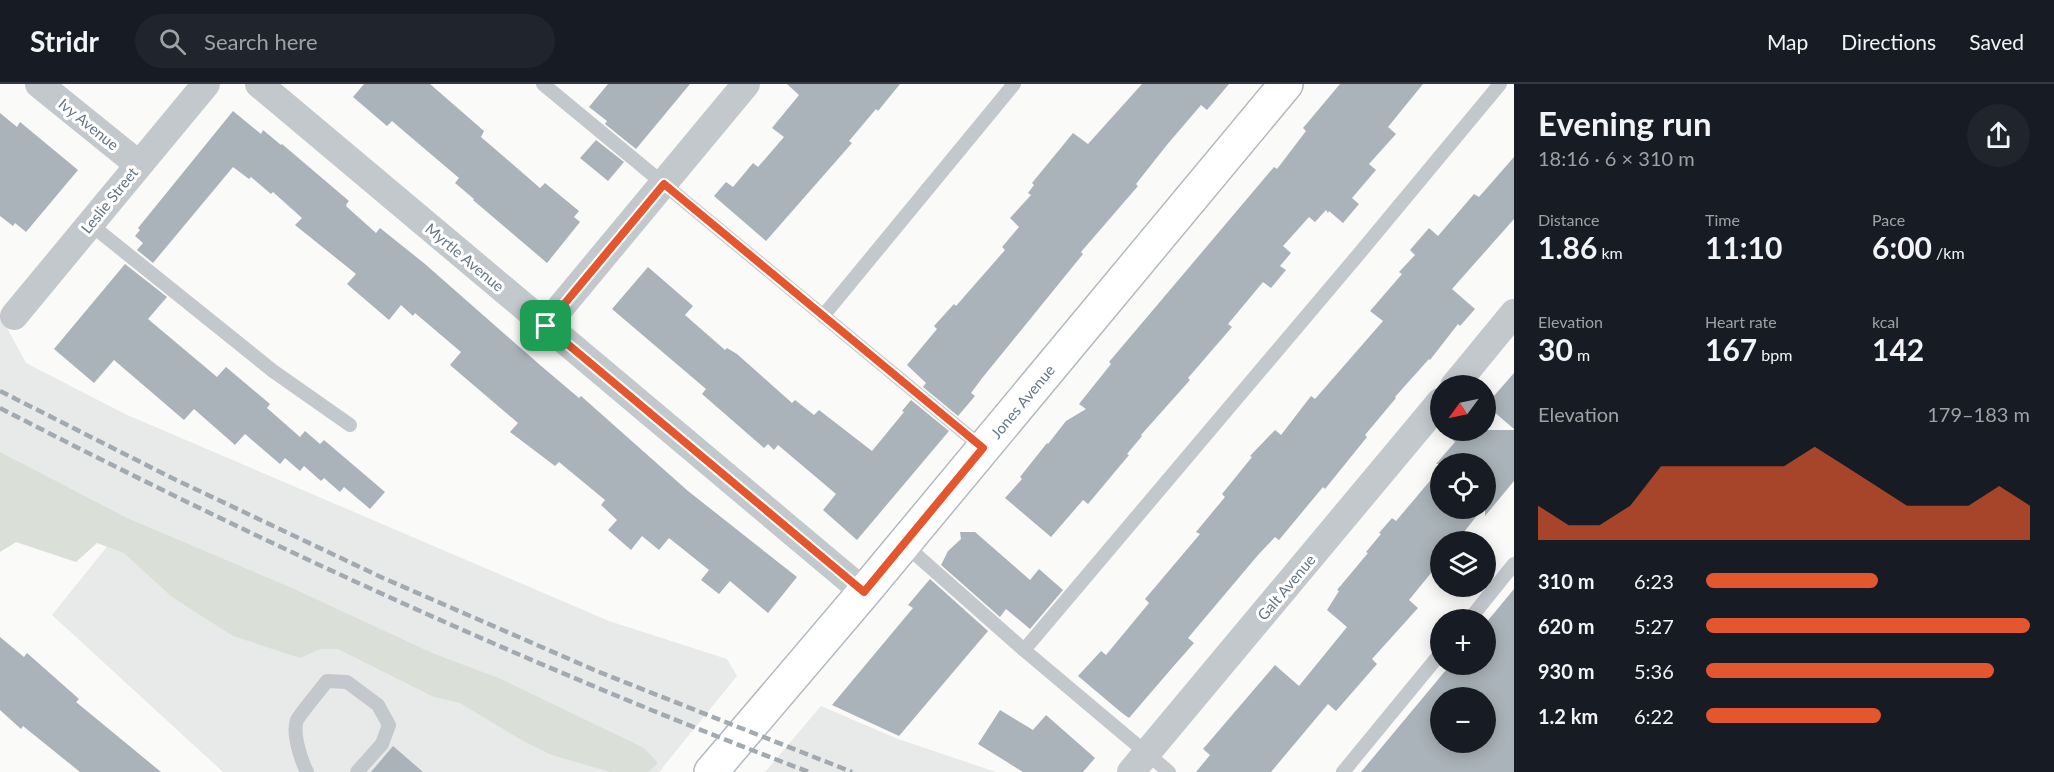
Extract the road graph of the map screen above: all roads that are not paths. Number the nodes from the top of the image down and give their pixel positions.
1 (39, 84) edge
2 (206, 84) edge
3 (259, 84) edge
4 (543, 84) edge
5 (746, 84) edge
6 (1014, 84) edge
7 (1285, 84) edge
8 (1500, 84) edge
9 (138, 164) junction
10 (664, 184) junction
11 (90, 224) junction
12 (7, 310) edge
13 (1514, 314) edge
14 (823, 316) junction
15 (546, 326) junction
16 (1463, 375) edge
17 (1430, 414) edge
18 (350, 425) dead end
19 (983, 448) junction
20 (904, 543) junction
21 (1514, 564) edge
22 (864, 592) junction
23 (1478, 609) edge
24 (1023, 650) junction
25 (1430, 666) edge
26 (1139, 763) edge
27 (307, 772) edge
28 (357, 772) edge
29 (711, 772) edge
30 (1169, 772) edge
31 (1343, 772) edge

1 - 9 street, Ivy Avenue
2 - 9 street, Leslie Street
3 - 15 street, Myrtle Avenue
4 - 10 lane
5 - 10 street
6 - 14 lane
7 - 19 street, Jones Avenue
8 - 24 lane
9 - 11 street, Leslie Street
10 - 14 lane
10 - 15 street
11 - 12 street, Leslie Street
11 - 18 lane
13 - 16 street
14 - 19 lane
15 - 22 street, Myrtle Avenue
17 - 26 street, Galt Avenue
19 - 20 street, Jones Avenue
20 - 22 street, Jones Avenue
20 - 24 lane
21 - 23 lane
22 - 29 street, Jones Avenue
24 - 26 lane
25 - 31 lane
26 - 30 lane
27 - 28 lane

